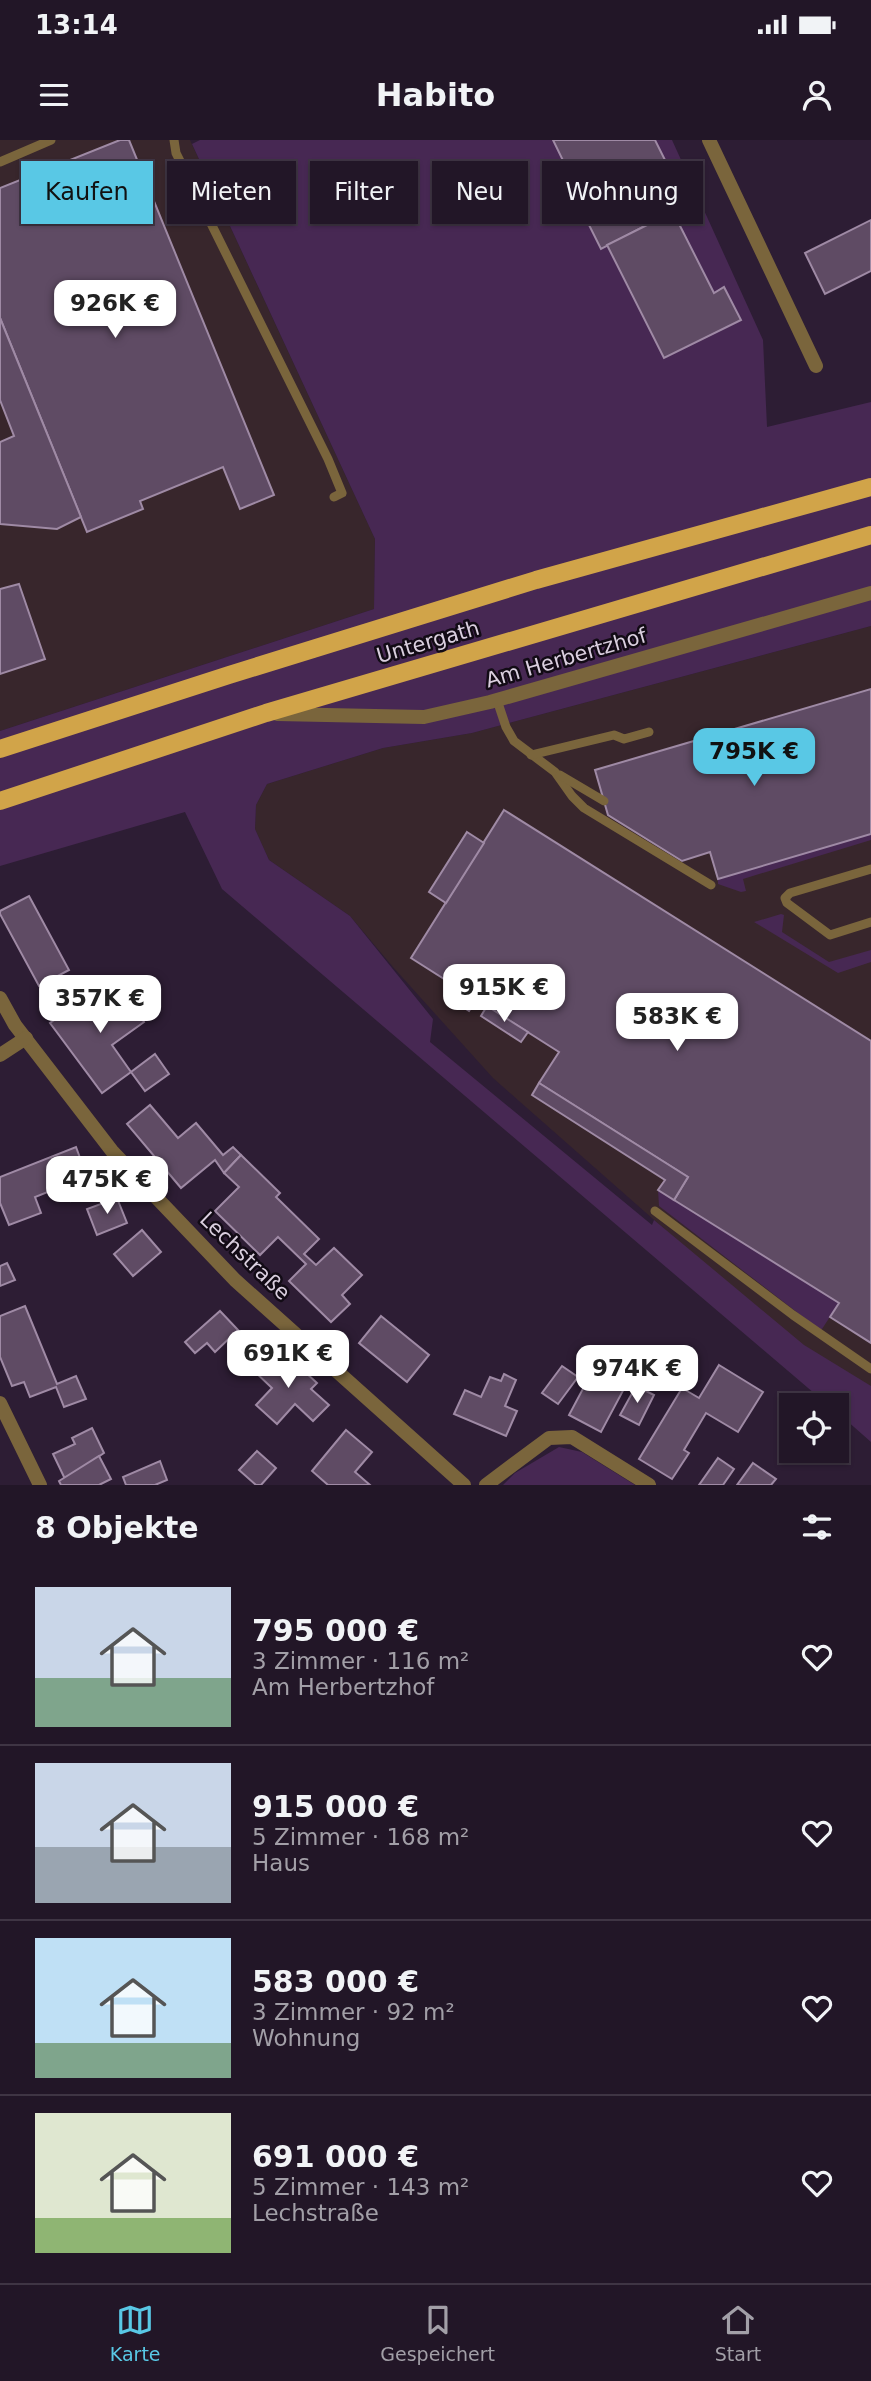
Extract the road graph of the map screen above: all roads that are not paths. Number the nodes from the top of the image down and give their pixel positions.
1 (51, 140) edge
2 (174, 140) edge
3 (709, 140) edge
4 (0, 162) edge
5 (816, 366) dead end
6 (871, 486) edge
7 (334, 497) dead end
8 (871, 535) edge
9 (871, 593) edge
10 (497, 700) junction
11 (265, 713) junction
12 (649, 732) dead end
13 (0, 749) edge
14 (531, 755) junction
15 (555, 772) junction
16 (0, 801) edge
17 (604, 801) dead end
18 (871, 869) edge
19 (711, 884) dead end
20 (871, 922) edge
21 (0, 998) edge
22 (26, 1038) junction
23 (0, 1055) edge
24 (655, 1211) dead end
25 (871, 1368) edge
26 (0, 1404) edge
27 (40, 1485) edge
28 (464, 1485) edge
29 (486, 1485) edge
30 (649, 1485) edge

1 - 4 lane
2 - 7 lane
3 - 5 street
6 - 13 main road, Untergath
8 - 11 main road, Untergath
9 - 10 street, Am Herbertzhof
10 - 11 street, Am Herbertzhof
10 - 14 lane
11 - 16 main road, Untergath
12 - 14 lane
14 - 15 lane
15 - 17 lane
15 - 19 lane
18 - 20 lane
21 - 22 street, Lechstraße
22 - 23 street
22 - 28 street, Lechstraße
24 - 25 lane
26 - 27 street
29 - 30 street

